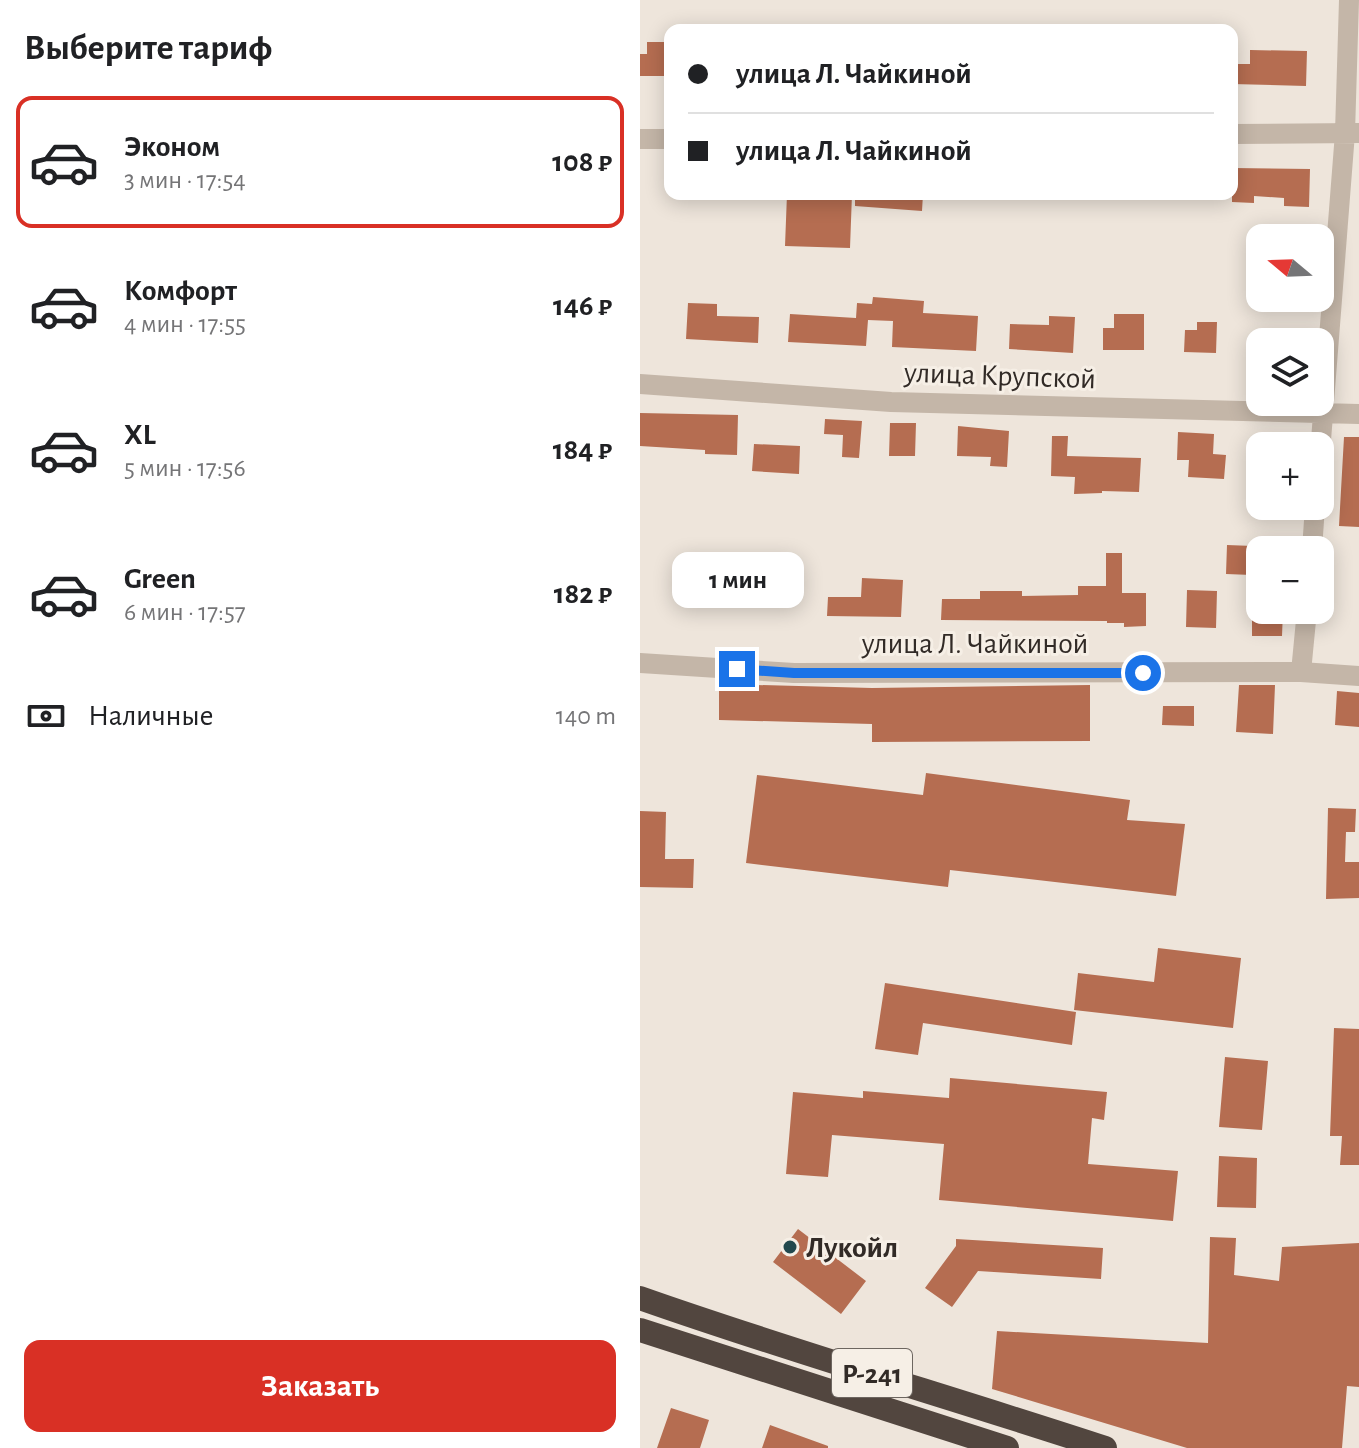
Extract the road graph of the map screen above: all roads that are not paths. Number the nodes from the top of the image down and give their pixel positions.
1 (1349, 0) edge
2 (1352, 133) edge
3 (1238, 134) edge
4 (640, 139) edge
5 (664, 139) edge
6 (1332, 328) edge
7 (640, 384) edge
8 (1246, 412) edge
9 (1334, 414) edge
10 (1359, 414) edge
11 (1306, 624) edge
12 (640, 663) edge
13 (1301, 672) junction
14 (1359, 676) edge
15 (640, 1298) edge
16 (640, 1330) edge
17 (1007, 1448) edge
18 (1105, 1448) edge

1 - 2 street
2 - 3 street
2 - 6 street
4 - 5 street
7 - 8 street, улица Крупской
9 - 10 street, улица Крупской
11 - 13 street
12 - 13 street, улица Л. Чайкиной
13 - 14 street, улица Л. Чайкиной
15 - 18 highway, Р-241
16 - 17 highway, Р-241

